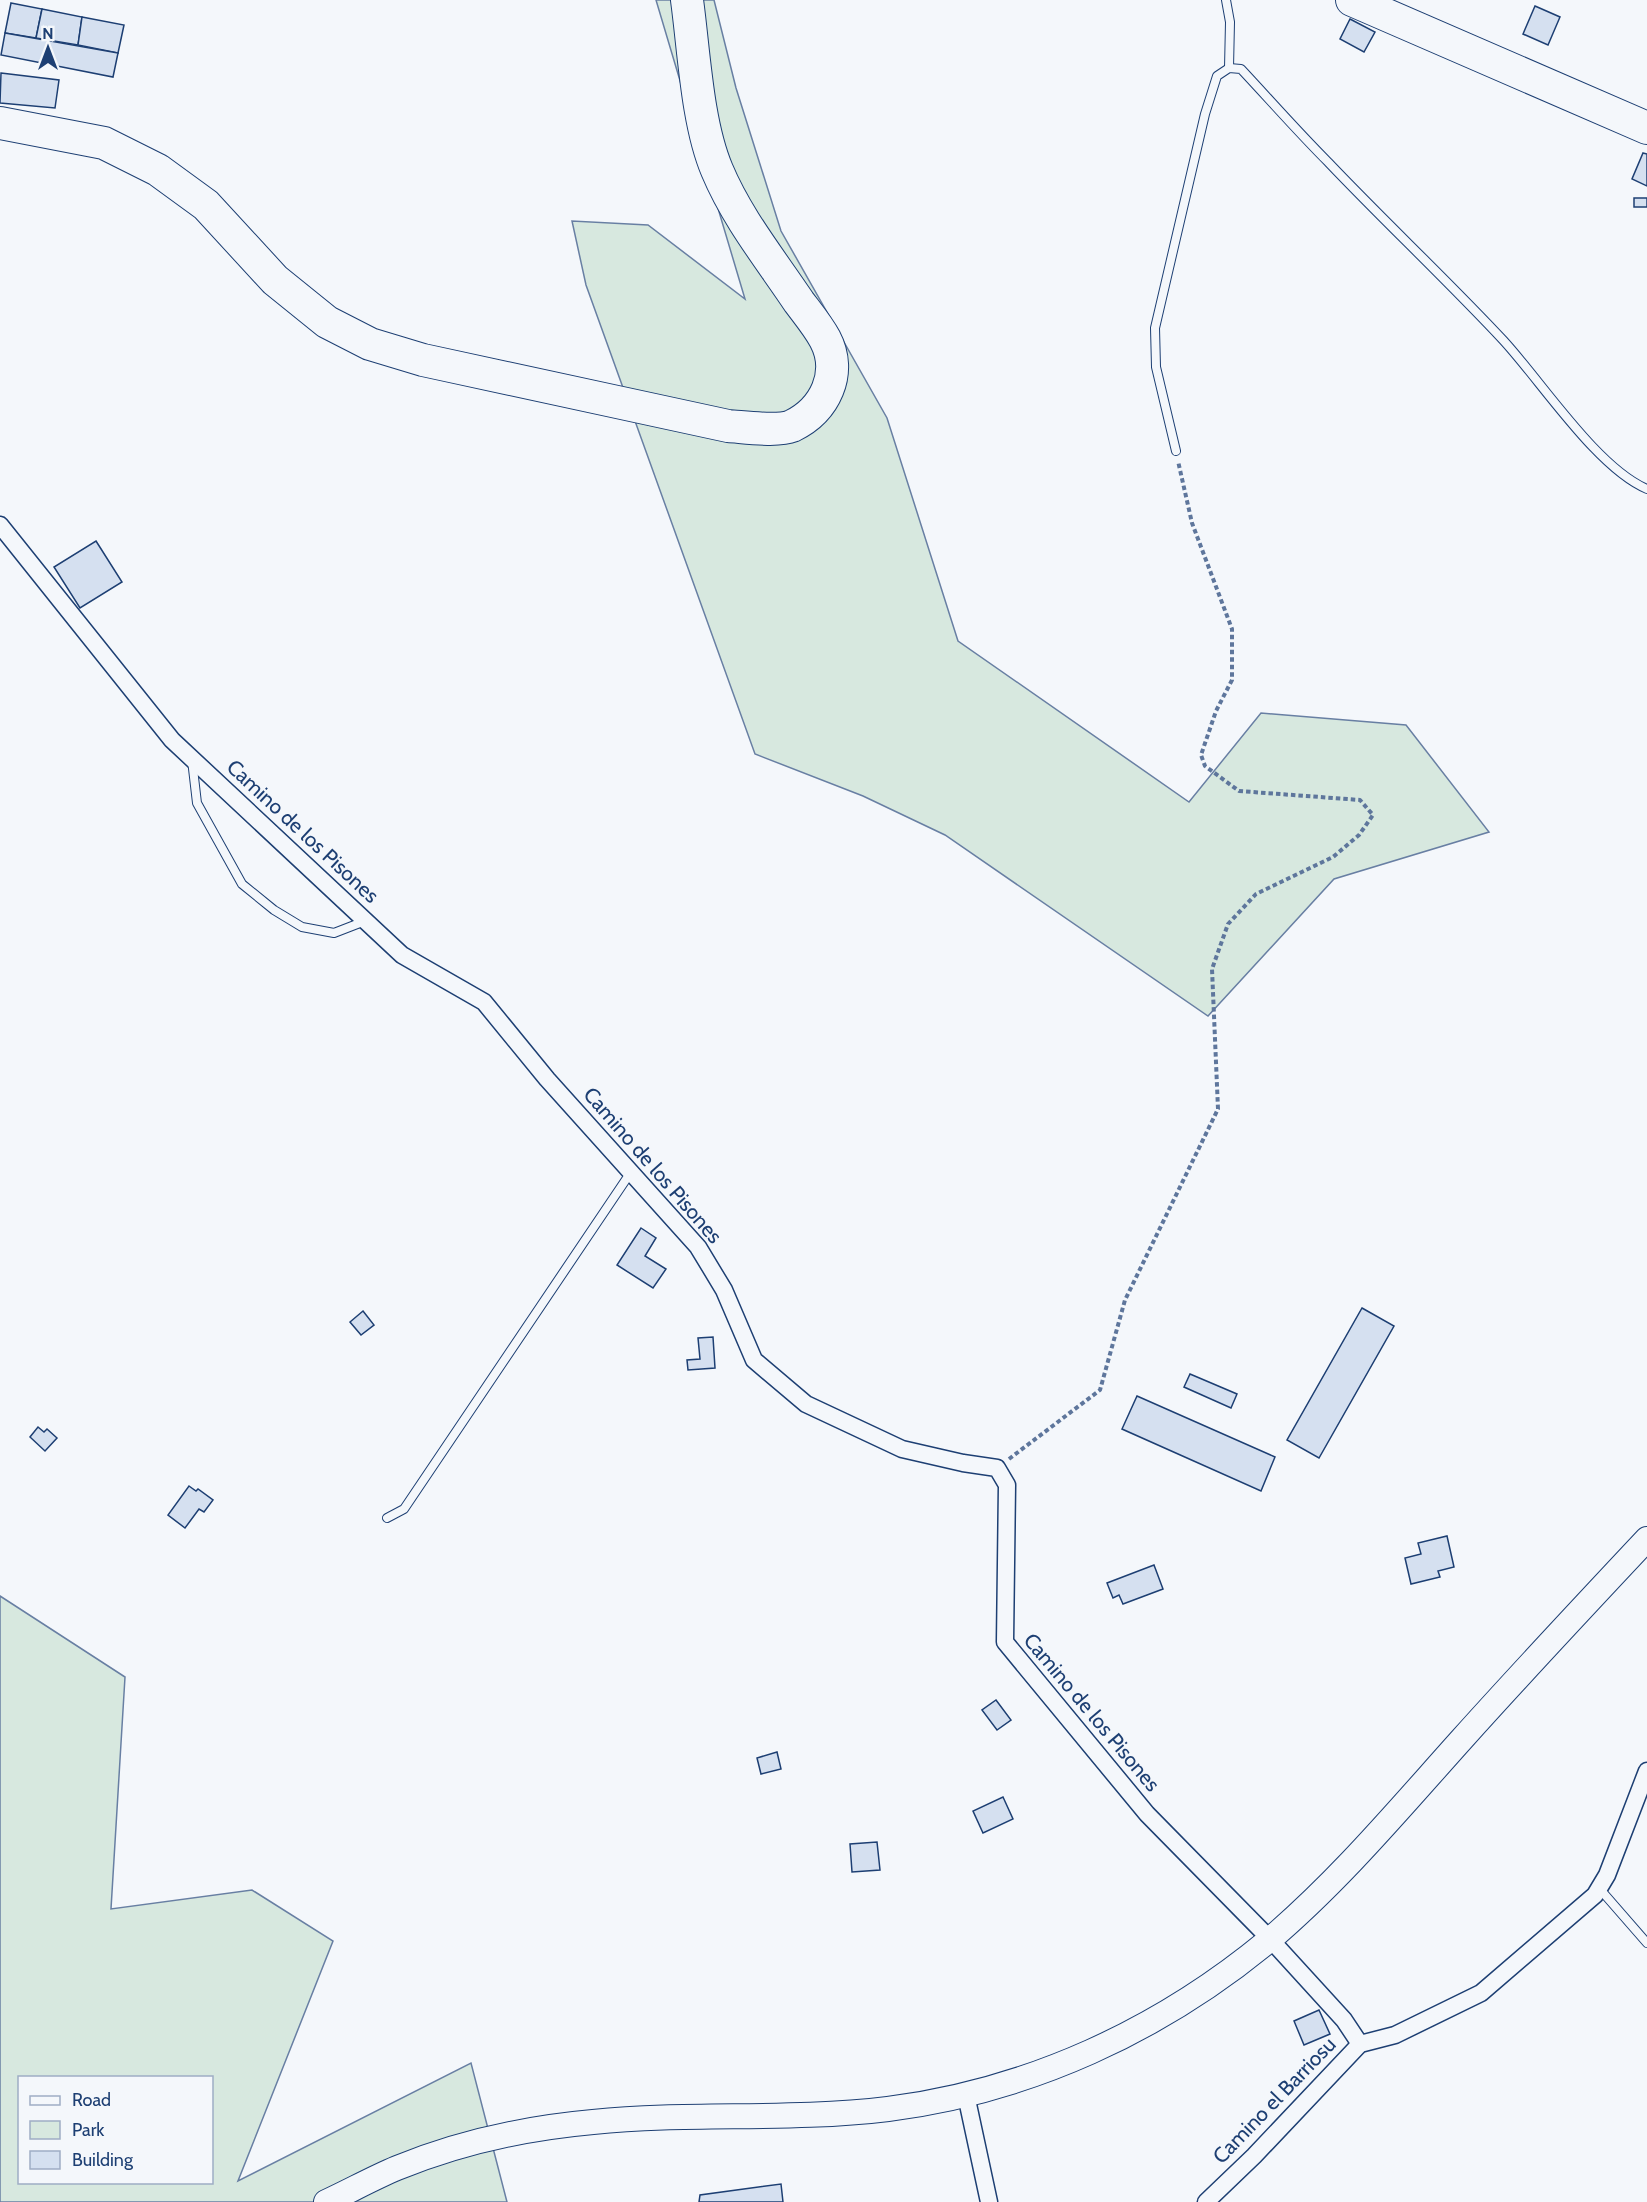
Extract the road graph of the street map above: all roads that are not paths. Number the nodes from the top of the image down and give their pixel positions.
1 (687, 0) edge
2 (1226, 0) edge
3 (1352, 0) edge
4 (1229, 68) junction
5 (0, 123) edge
6 (1647, 128) edge
7 (1176, 452) road end
8 (1647, 489) edge
9 (0, 525) edge
10 (192, 757) junction
11 (366, 921) junction
12 (631, 1172) junction
13 (387, 1518) dead end
14 (1647, 1539) edge
15 (1647, 1771) edge
16 (1599, 1888) junction
17 (1270, 1939) junction
18 (1647, 1942) edge
19 (1360, 2044) junction
20 (966, 2095) junction
21 (326, 2202) edge
22 (990, 2202) edge
23 (1206, 2202) edge

1 - 5 highway
2 - 4 lane
3 - 6 highway
4 - 7 lane
4 - 8 lane
9 - 10 street, Camino de los Pisones
10 - 11 street, Camino de los Pisones
10 - 11 lane
11 - 12 street, Camino de los Pisones
12 - 13 lane
12 - 17 street, Camino de los Pisones
14 - 17 street
15 - 16 street, Camino el Barriosu
16 - 18 lane
16 - 19 street, Camino el Barriosu
17 - 19 street, Camino de los Pisones
17 - 20 street
19 - 23 street, Camino el Barriosu
20 - 21 street
20 - 22 street

